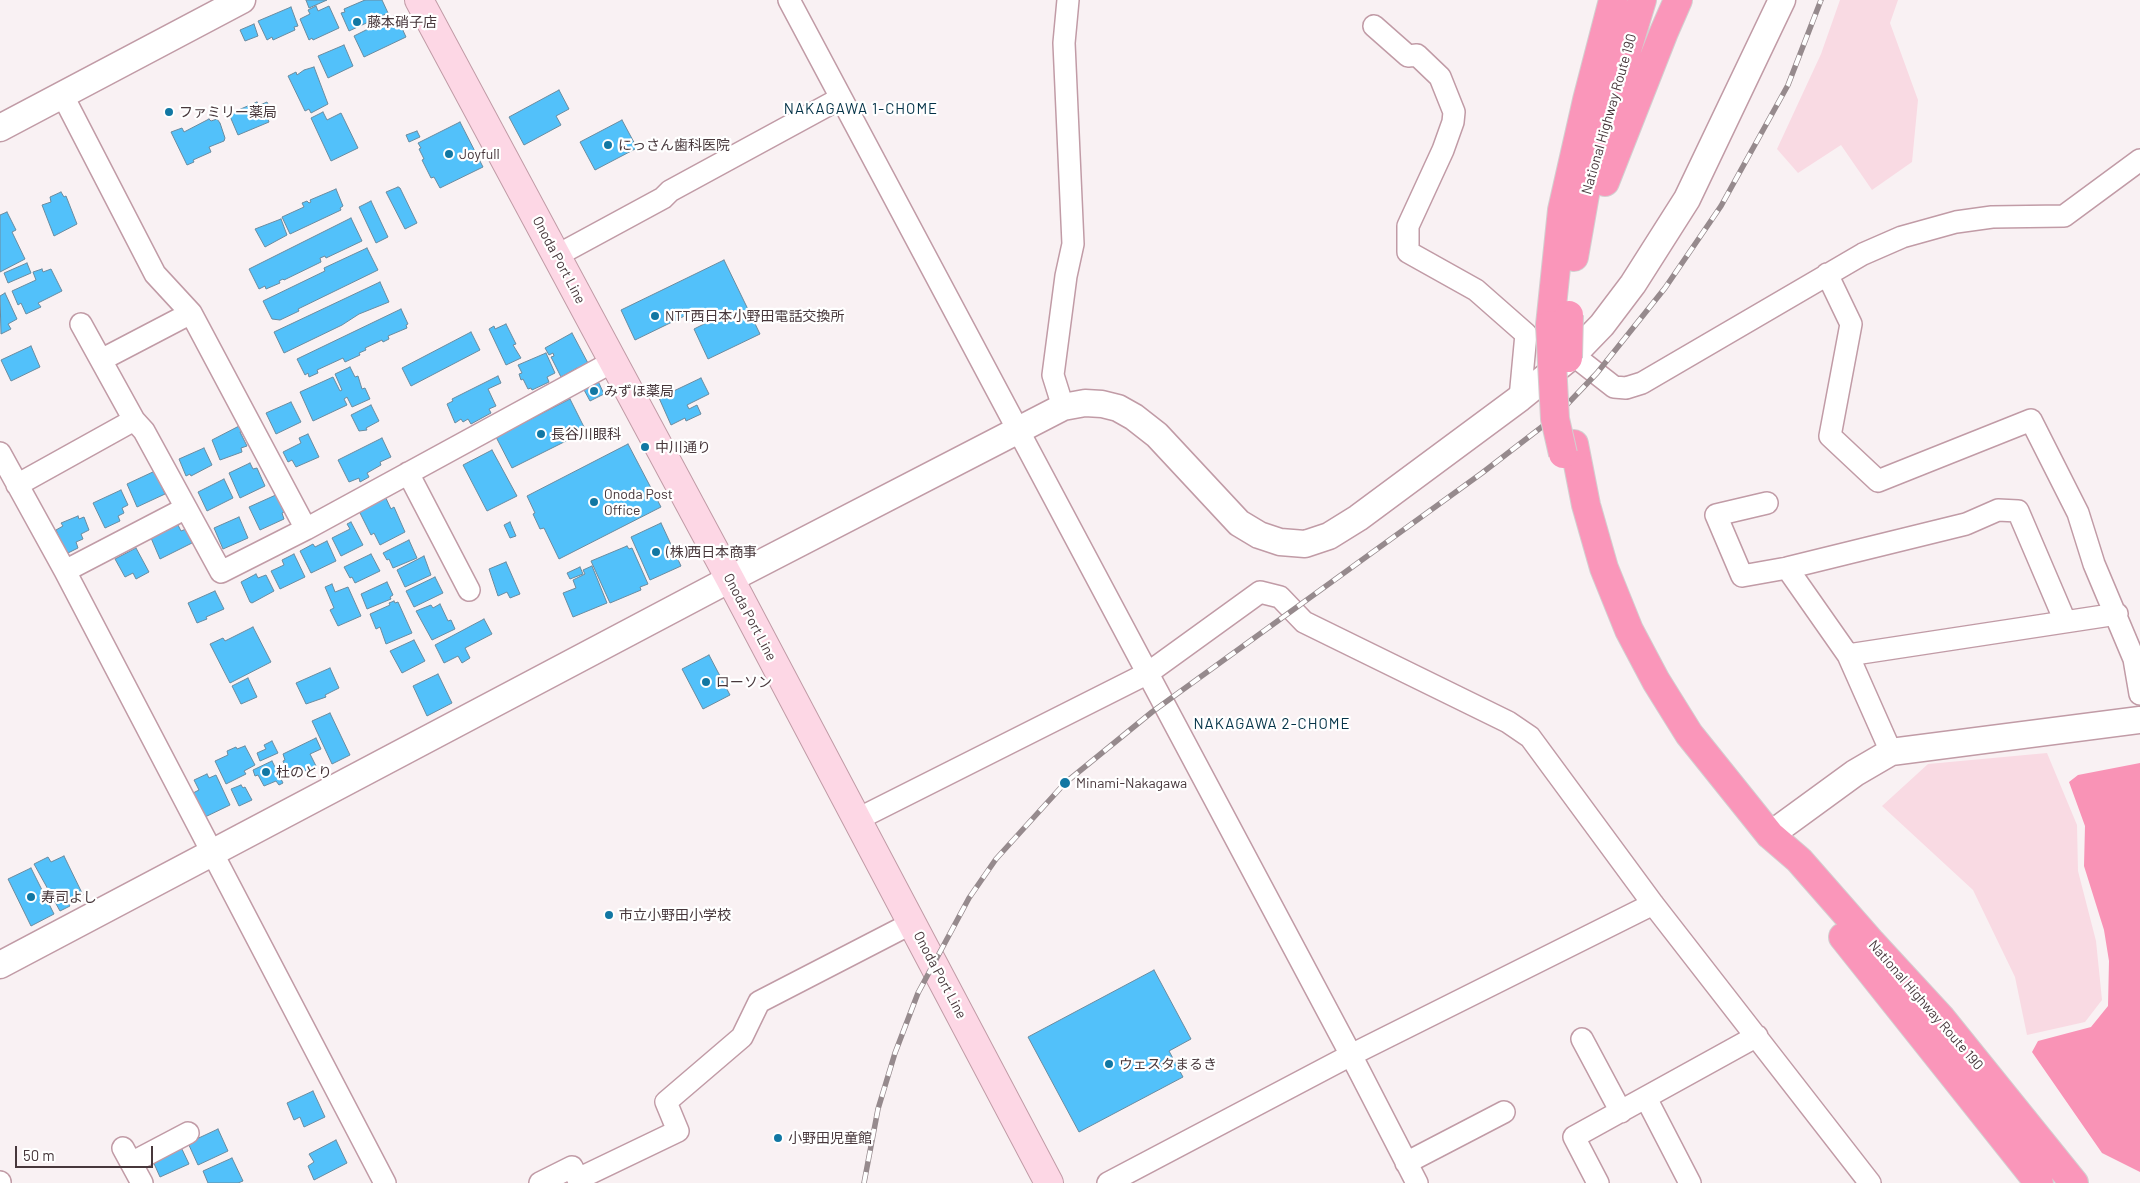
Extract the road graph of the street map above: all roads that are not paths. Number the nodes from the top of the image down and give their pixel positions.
1 (242, 0) edge
2 (420, 0) edge
3 (789, 0) edge
4 (1068, 0) edge
5 (1613, 0) edge
6 (1642, 0) edge
7 (1678, 0) edge
8 (1782, 0) edge
9 (1374, 26) dead end
10 (63, 96) junction
11 (841, 98) junction
12 (0, 128) edge
13 (2140, 160) edge
14 (556, 256) junction
15 (1574, 258) junction
16 (1827, 274) junction
17 (191, 313) junction
18 (1559, 320) junction
19 (82, 324) dead end
20 (1573, 354) junction
21 (101, 360) junction
22 (614, 361) junction
23 (1520, 398) junction
24 (1063, 407) junction
25 (134, 420) junction
26 (1018, 430) junction
27 (0, 453) edge
28 (408, 473) junction
29 (17, 485) junction
30 (1767, 503) dead end
31 (186, 508) junction
32 (306, 529) junction
33 (1787, 568) junction
34 (65, 571) junction
35 (730, 579) junction
36 (469, 590) dead end
37 (2117, 614) junction
38 (2065, 620) junction
39 (1848, 655) junction
40 (1148, 673) junction
41 (2140, 694) edge
42 (2140, 720) edge
43 (1891, 752) junction
44 (858, 819) junction
45 (1770, 835) junction
46 (212, 852) junction
47 (1653, 904) junction
48 (912, 923) junction
49 (0, 965) edge
50 (1757, 1036) junction
51 (1582, 1039) dead end
52 (1351, 1055) junction
53 (1646, 1098) junction
54 (1504, 1112) dead end
55 (1621, 1112) junction
56 (188, 1132) dead end
57 (1406, 1163) junction
58 (1864, 1181) edge
59 (142, 1183) edge
60 (385, 1183) edge
61 (540, 1183) edge
62 (1049, 1183) edge
63 (1108, 1183) edge
64 (1417, 1183) edge
65 (1598, 1183) edge
66 (1690, 1183) edge
67 (2039, 1183) edge
68 (2074, 1183) edge

1 - 10 street
2 - 14 main road, Onoda Port Line
3 - 11 street
4 - 24 street
5 - 18 highway
6 - 15 highway, National Highway Route 190
7 - 15 highway
8 - 20 street
9 - 23 street
10 - 12 street
10 - 17 street
11 - 14 street
11 - 26 street
13 - 16 street
14 - 22 main road, Onoda Port Line
15 - 18 highway, National Highway Route 190
16 - 20 street
16 - 37 street
17 - 21 street
17 - 32 street
18 - 45 highway, National Highway Route 190, bridge
19 - 21 street
20 - 23 street
21 - 25 street
22 - 28 street
22 - 35 main road, Onoda Port Line
23 - 24 street
24 - 26 street
25 - 29 street
25 - 31 street
26 - 35 street
26 - 40 street
27 - 29 street
28 - 32 street
28 - 36 street
29 - 34 street
30 - 33 street
31 - 32 street
31 - 34 street
33 - 38 street
33 - 39 street
34 - 46 street
35 - 44 main road, Onoda Port Line
35 - 46 street
37 - 38 street
37 - 41 street
38 - 39 street
39 - 43 street
40 - 44 street
40 - 47 street
40 - 52 street
42 - 43 street
43 - 45 street
44 - 48 main road, Onoda Port Line
45 - 67 highway, National Highway Route 190
45 - 68 highway, National Highway Route 190
46 - 49 street
46 - 60 street
47 - 50 street
47 - 52 street
48 - 61 street
48 - 62 main road, Onoda Port Line
50 - 53 street
50 - 58 street
51 - 55 street
52 - 57 street
52 - 63 street
53 - 55 street
53 - 66 street
54 - 57 street
55 - 65 street
56 - 59 street
57 - 64 street

